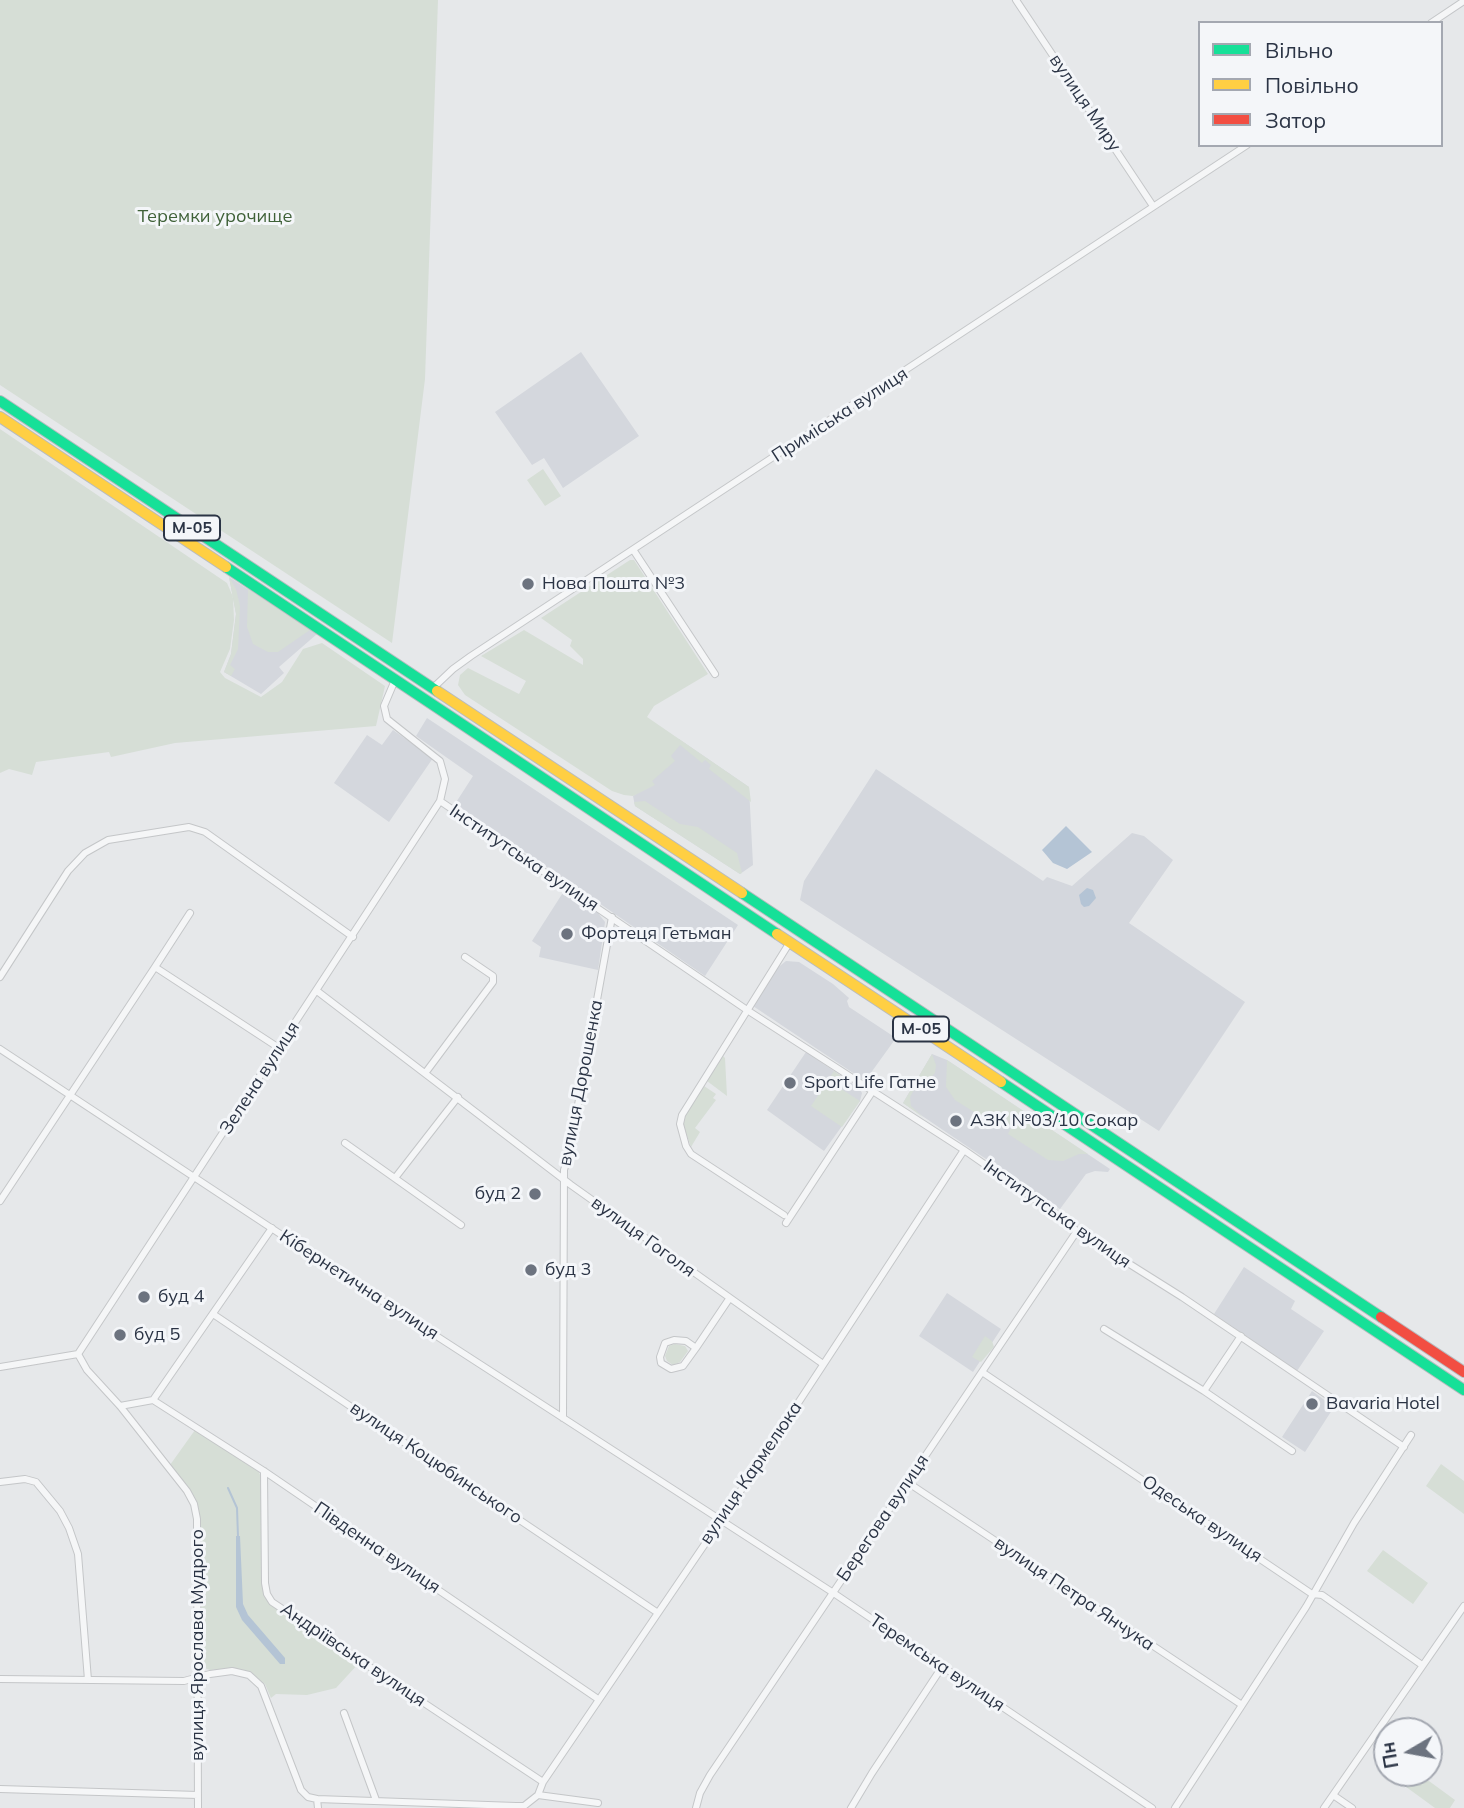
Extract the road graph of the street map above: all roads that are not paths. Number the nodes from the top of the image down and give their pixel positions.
1 (1016, 0) edge
2 (1464, 2) edge
3 (1434, 21) edge
4 (1244, 147) edge
5 (1153, 206) junction
6 (0, 401) edge
7 (0, 417) edge
8 (634, 551) junction
9 (715, 674) dead end
10 (395, 680) junction
11 (434, 687) junction
12 (440, 801) junction
13 (190, 913) dead end
14 (612, 918) junction
15 (353, 937) junction
16 (790, 942) junction
17 (465, 957) dead end
18 (155, 967) junction
19 (0, 977) edge
20 (317, 991) junction
21 (747, 1010) junction
22 (0, 1048) edge
23 (279, 1048) junction
24 (426, 1072) junction
25 (872, 1092) junction
26 (69, 1094) junction
27 (458, 1097) junction
28 (345, 1143) dead end
29 (964, 1150) junction
30 (195, 1176) junction
31 (564, 1177) junction
32 (395, 1178) junction
33 (0, 1200) edge
34 (784, 1215) dead end
35 (786, 1223) dead end
36 (461, 1225) dead end
37 (272, 1228) junction
38 (1077, 1231) junction
39 (729, 1299) junction
40 (213, 1314) junction
41 (1104, 1329) dead end
42 (1241, 1336) junction
43 (696, 1348) junction
44 (78, 1354) junction
45 (823, 1364) junction
46 (0, 1367) edge
47 (982, 1372) junction
48 (1464, 1372) edge
49 (1464, 1390) edge
50 (1204, 1391) junction
51 (153, 1400) junction
52 (120, 1406) junction
53 (564, 1418) junction
54 (1412, 1435) dead end
55 (1404, 1447) junction
56 (1292, 1451) dead end
57 (264, 1471) junction
58 (0, 1482) edge
59 (906, 1482) junction
60 (720, 1519) junction
61 (832, 1592) junction
62 (1312, 1594) junction
63 (1464, 1606) edge
64 (658, 1613) junction
65 (1422, 1665) junction
66 (942, 1667) junction
67 (199, 1677) junction
68 (0, 1679) edge
69 (88, 1680) junction
70 (598, 1699) junction
71 (1242, 1705) junction
72 (344, 1713) dead end
73 (543, 1782) junction
74 (0, 1789) edge
75 (538, 1795) junction
76 (1333, 1795) junction
77 (198, 1796) junction
78 (317, 1799) junction
79 (376, 1800) junction
80 (598, 1802) dead end
81 (492, 1807) edge
82 (198, 1808) edge
83 (318, 1808) edge
84 (696, 1808) edge
85 (852, 1808) edge
86 (1153, 1808) edge
87 (1175, 1808) edge
88 (1324, 1808) edge
89 (1352, 1808) edge

1 - 5 street, вулиця Миру
2 - 3 street
4 - 5 street, Приміська вулиця
5 - 8 street, Приміська вулиця
6 - 11 highway, М-05
7 - 10 highway, М-05
8 - 9 street
8 - 11 street, Приміська вулиця
10 - 12 street
10 - 16 highway, М-05
11 - 48 highway, М-05
12 - 14 street, Інститутська вулиця
12 - 15 street, Зелена вулиця
13 - 18 street
14 - 21 street, Інститутська вулиця
14 - 31 street, вулиця Дорошенка
15 - 19 street
15 - 20 street, Зелена вулиця
16 - 21 street
16 - 49 highway, М-05
17 - 24 street
18 - 23 street
18 - 26 street
20 - 23 street, Зелена вулиця
20 - 24 street, вулиця Гоголя
21 - 25 street, Інститутська вулиця
21 - 34 street
22 - 26 street, Кібернетична вулиця
23 - 30 street, Зелена вулиця
24 - 27 street, вулиця Гоголя
25 - 29 street, Інститутська вулиця
25 - 35 street
26 - 30 street, Кібернетична вулиця
26 - 33 street
27 - 31 street, вулиця Гоголя
27 - 32 street
28 - 32 street
29 - 38 street, Інститутська вулиця
29 - 45 street, вулиця Кармелюка
30 - 37 street, Кібернетична вулиця
30 - 44 street, Зелена вулиця
31 - 39 street, вулиця Гоголя
31 - 53 street, вулиця Дорошенка
32 - 36 street
37 - 40 street
37 - 53 street, Кібернетична вулиця
38 - 42 street, Інститутська вулиця
38 - 47 street, Берегова вулиця
39 - 43 street
39 - 45 street, вулиця Гоголя
40 - 51 street
40 - 64 street, вулиця Коцюбинського
41 - 50 street
42 - 50 street
42 - 55 street, Інститутська вулиця
43 - 43 street
44 - 46 street
44 - 52 street, вулиця Ярослава Мудрого
45 - 60 street, вулиця Кармелюка
47 - 59 street, Берегова вулиця
47 - 62 street, Одеська вулиця
50 - 56 street
51 - 52 street
51 - 57 street, Південна вулиця
52 - 67 street, вулиця Ярослава Мудрого
53 - 60 street, Кібернетична вулиця
54 - 55 street
55 - 62 street
57 - 70 street, Південна вулиця
57 - 73 street, Андріївська вулиця
58 - 69 street
59 - 61 street, Берегова вулиця
59 - 71 street, вулиця Петра Янчука
60 - 61 street, Теремська вулиця
60 - 64 street, вулиця Кармелюка
61 - 66 street, Теремська вулиця
61 - 84 street, Берегова вулиця
62 - 65 street, Одеська вулиця
62 - 71 street
63 - 65 street
64 - 70 street, вулиця Кармелюка
65 - 76 street
66 - 85 street
66 - 86 street, Теремська вулиця
67 - 69 street
67 - 77 street, вулиця Ярослава Мудрого
67 - 78 street
68 - 69 street
70 - 73 street, вулиця Кармелюка
71 - 87 street
72 - 79 street
73 - 75 street, вулиця Кармелюка
74 - 77 street
75 - 80 street
75 - 81 street
76 - 88 street
76 - 89 street
77 - 82 street, вулиця Ярослава Мудрого
78 - 79 street
78 - 83 street
79 - 81 street

